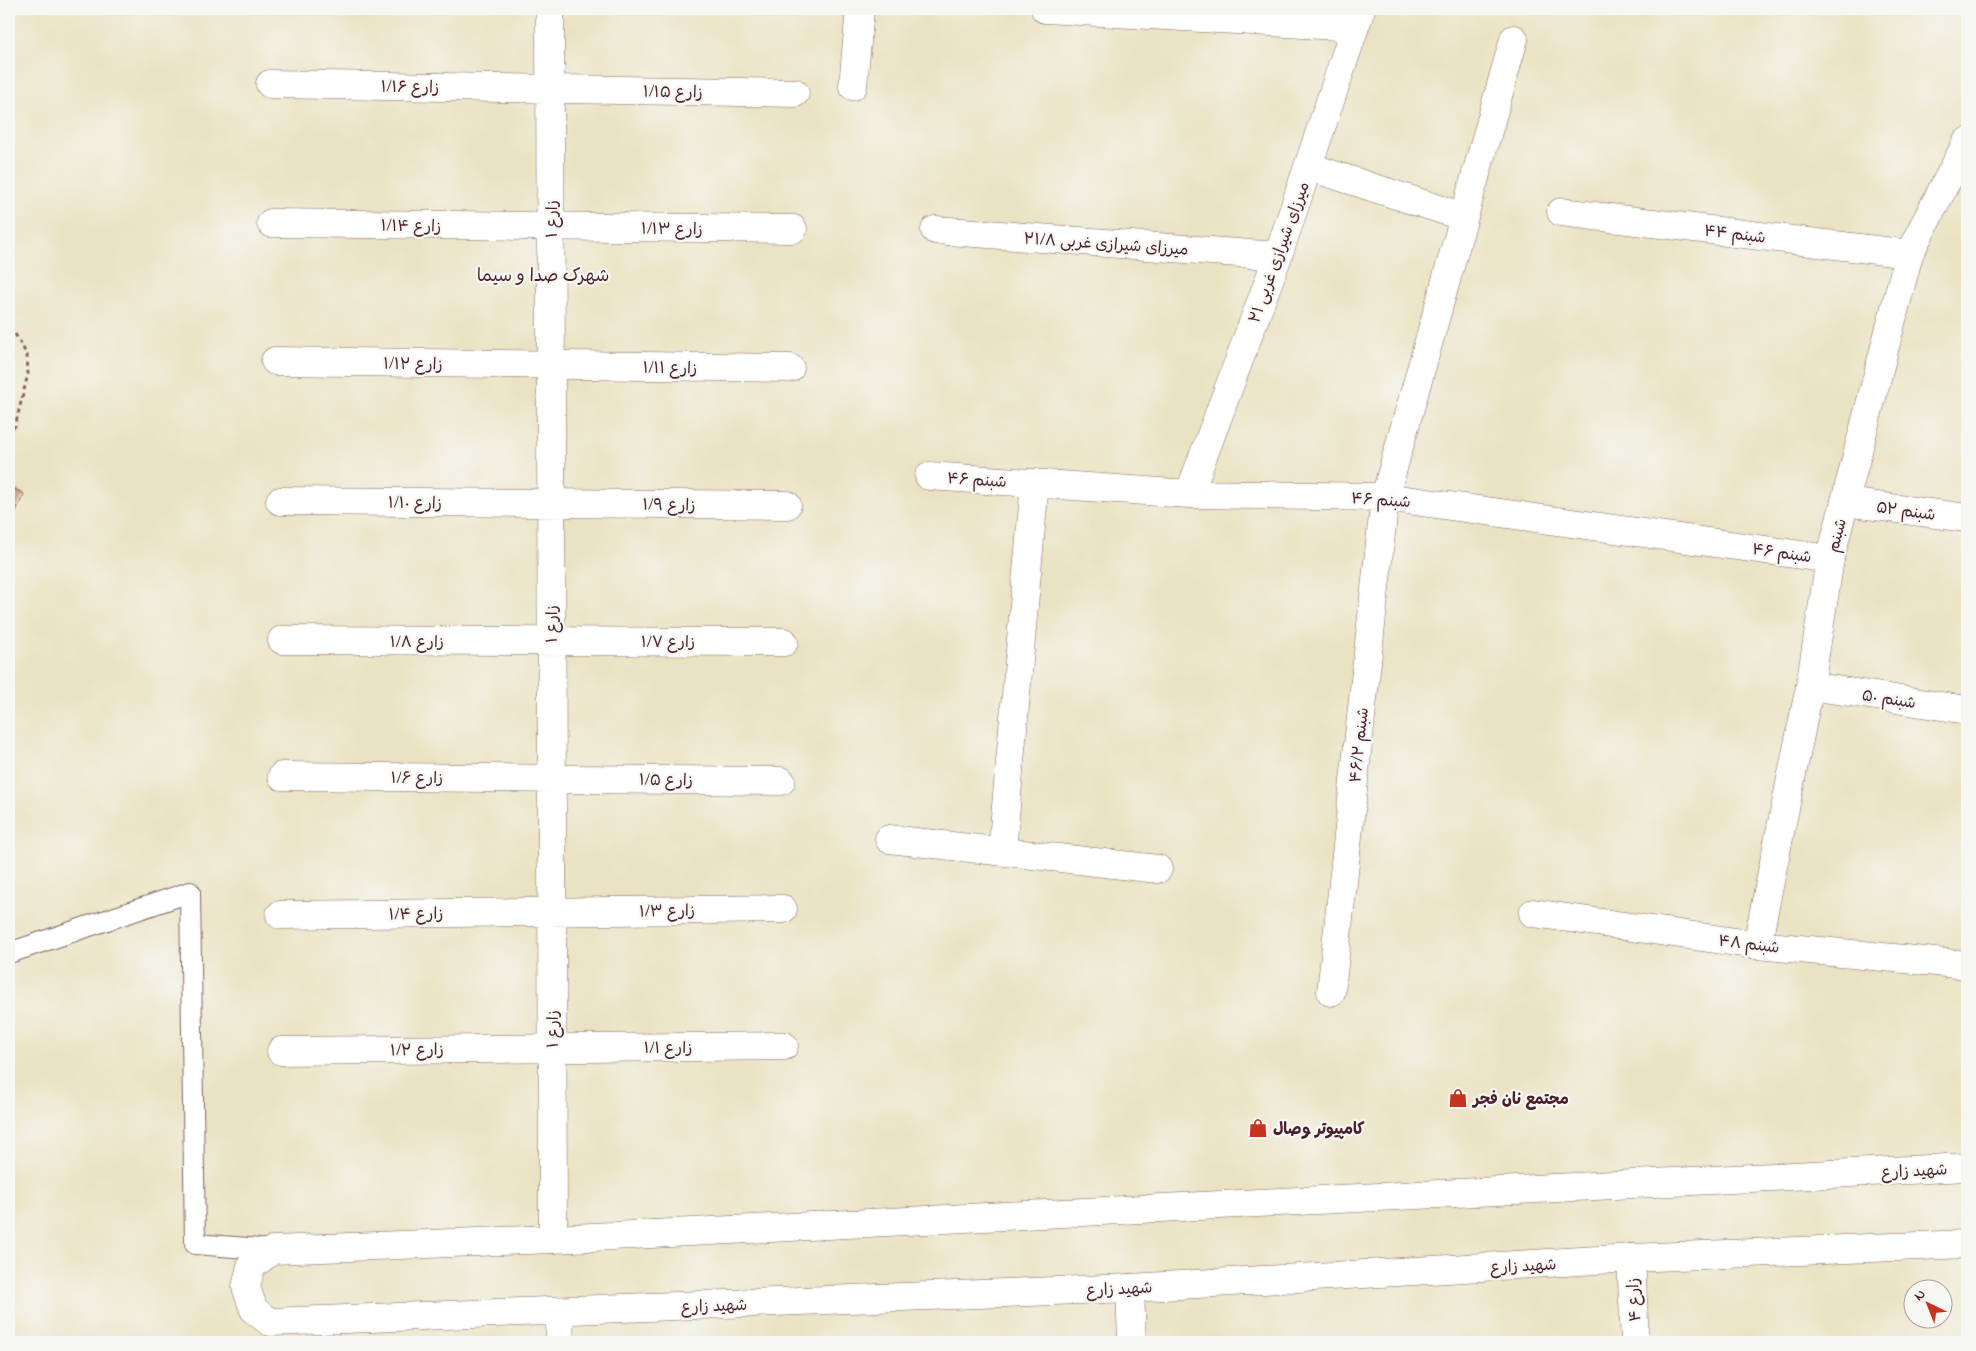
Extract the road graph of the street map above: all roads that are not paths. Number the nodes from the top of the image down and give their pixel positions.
1 (550, 9) edge
2 (860, 9) edge
3 (1045, 9) edge
4 (1358, 18) edge
5 (1514, 39) dead end
6 (270, 84) dead end
7 (853, 86) dead end
8 (550, 88) junction
9 (796, 93) dead end
10 (1967, 142) edge
11 (1319, 170) dead end
12 (1959, 175) edge
13 (1560, 212) dead end
14 (1464, 217) junction
15 (271, 223) dead end
16 (551, 226) junction
17 (793, 229) dead end
18 (935, 230) dead end
19 (1909, 254) junction
20 (1278, 256) junction
21 (276, 361) dead end
22 (551, 365) junction
23 (790, 368) dead end
24 (929, 476) dead end
25 (1035, 483) junction
26 (1189, 494) junction
27 (1385, 497) junction
28 (280, 501) dead end
29 (1845, 502) junction
30 (551, 503) junction
31 (787, 505) dead end
32 (1967, 518) edge
33 (1830, 559) junction
34 (282, 640) dead end
35 (552, 641) junction
36 (784, 642) dead end
37 (1810, 686) junction
38 (1967, 710) edge
39 (282, 776) dead end
40 (551, 778) junction
41 (781, 781) dead end
42 (889, 839) dead end
43 (1002, 851) junction
44 (1158, 869) dead end
45 (783, 909) dead end
46 (552, 912) junction
47 (1532, 913) dead end
48 (280, 914) dead end
49 (1757, 945) junction
50 (9, 953) edge
51 (1967, 966) edge
52 (1331, 992) dead end
53 (784, 1046) dead end
54 (552, 1048) junction
55 (281, 1051) dead end
56 (1967, 1167) edge
57 (553, 1239) junction
58 (1967, 1244) edge
59 (272, 1250) junction
60 (1631, 1258) junction
61 (1130, 1288) junction
62 (559, 1310) junction
63 (560, 1342) edge
64 (1132, 1342) edge
65 (1635, 1342) edge

1 - 8 street, ۱ زارع
2 - 7 street
3 - 4 street
4 - 20 street, ۲۱ میرزای شیرازی غربی
5 - 14 street, ۴۶/۲ شبنم
6 - 8 street, ۱/۱۶ زارع
8 - 9 street, ۱/۱۵ زارع
8 - 16 street, ۱ زارع
10 - 12 street, شبنم
11 - 14 street
12 - 19 street, شبنم
13 - 19 street, شبنم ۴۴
14 - 27 street, ۴۶/۲ شبنم
15 - 16 street, ۱/۱۴ زارع
16 - 17 street, ۱/۱۳ زارع
16 - 22 street, ۱ زارع
18 - 20 street, ۲۱/۸ میرزای شیرازی غربی
19 - 29 street, شبنم
20 - 26 street, ۲۱ میرزای شیرازی غربی
21 - 22 street, ۱/۱۲ زارع
22 - 23 street, ۱/۱۱ زارع
22 - 30 street, ۱ زارع
24 - 25 street, ۴۶ شبنم
25 - 26 street, ۴۶ شبنم
25 - 43 street
26 - 27 street, ۴۶ شبنم
27 - 33 street, ۴۶ شبنم
27 - 52 street, ۴۶/۲ شبنم
28 - 30 street, ۱/۱۰ زارع
29 - 32 street, ۵۲ شبنم
29 - 33 street, شبنم
30 - 31 street, ۱/۹ زارع
30 - 35 street, ۱ زارع
33 - 37 street, شبنم
34 - 35 street, ۱/۸ زارع
35 - 36 street, ۱/۷ زارع
35 - 40 street, ۱ زارع
37 - 38 street, ۵۰ شبنم
37 - 49 street, شبنم
39 - 40 street, ۱/۶ زارع
40 - 41 street, ۱/۵ زارع
40 - 46 street, ۱ زارع
42 - 43 street
43 - 44 street
45 - 46 street, ۱/۳ زارع
46 - 48 street, ۱/۴ زارع
46 - 54 street, ۱ زارع
47 - 49 street, ۴۸ شبنم
49 - 51 street, ۴۸ شبنم
50 - 59 lane
53 - 54 street, ۱/۱ زارع
54 - 55 street, ۱/۲ زارع
54 - 57 street, ۱ زارع
56 - 57 street, شهید زارع
57 - 59 street, شهید زارع
58 - 60 street, شهید زارع
59 - 62 street, شهید زارع
60 - 61 street, شهید زارع
60 - 65 street, ۴ زارع
61 - 62 street, شهید زارع
61 - 64 street
62 - 63 street

